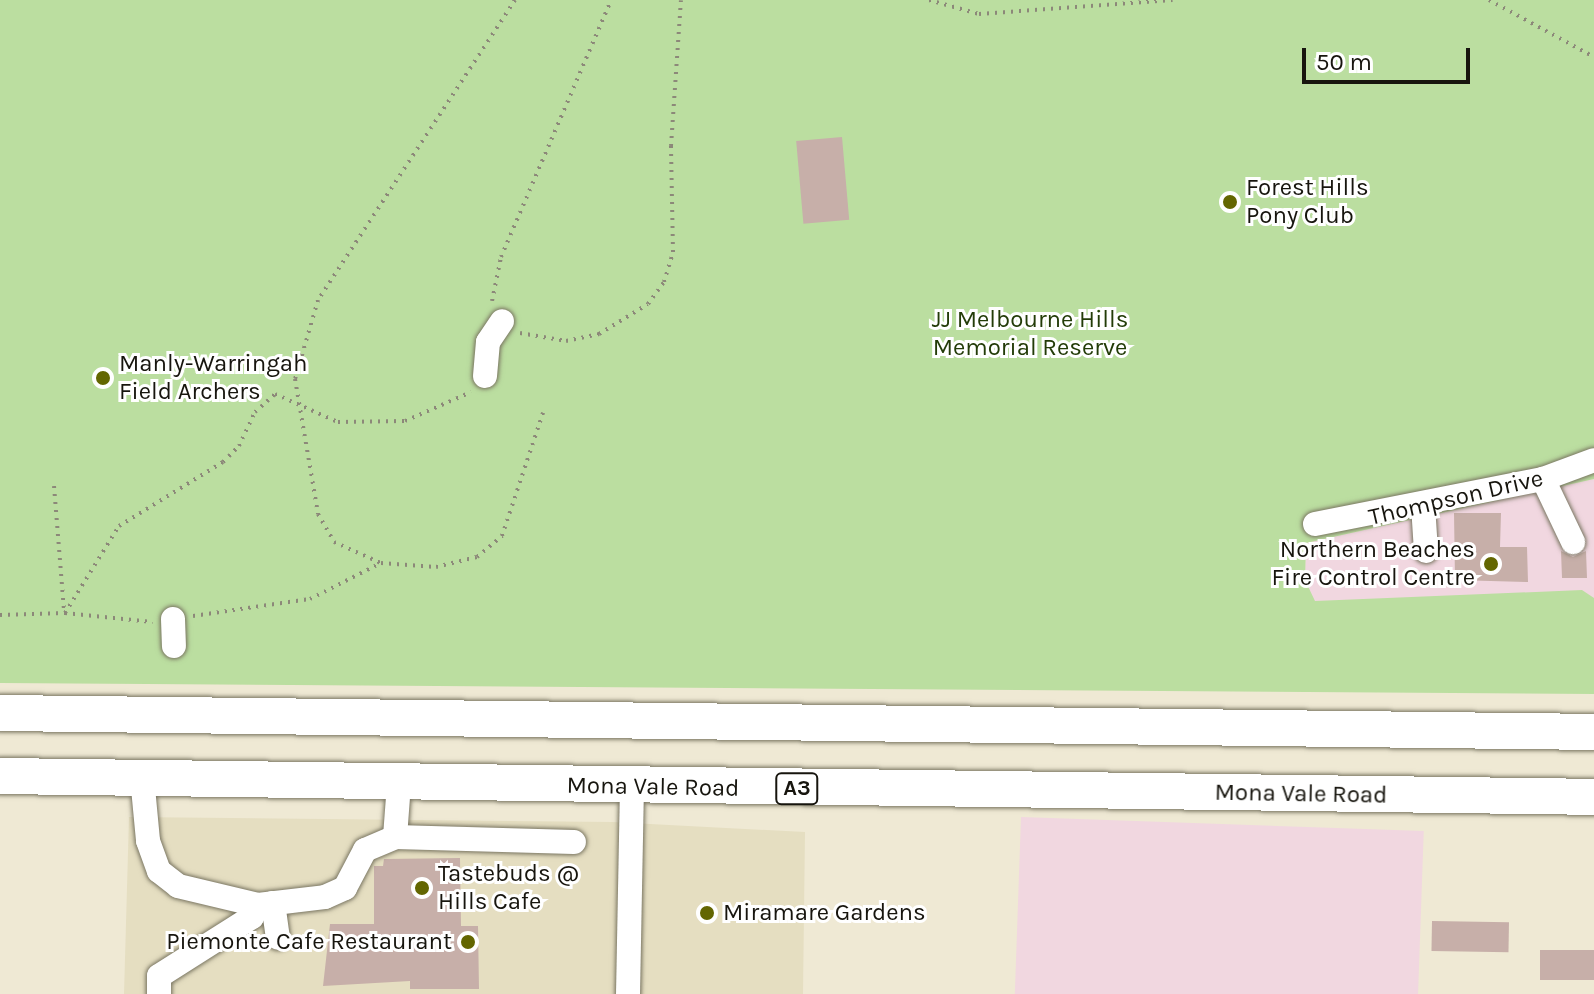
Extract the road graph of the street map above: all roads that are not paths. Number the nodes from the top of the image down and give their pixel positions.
1 (502, 321) road end
2 (482, 385) road end
3 (1594, 460) edge
4 (1543, 479) junction
5 (1423, 505) junction
6 (1315, 524) dead end
7 (1573, 542) dead end
8 (1426, 551) dead end
9 (173, 619) road end
10 (174, 646) dead end
11 (0, 713) edge
12 (1594, 732) edge
13 (0, 776) edge
14 (142, 777) junction
15 (399, 784) junction
16 (632, 787) junction
17 (1594, 797) edge
18 (395, 837) junction
19 (574, 842) dead end
20 (265, 904) junction
21 (278, 938) dead end
22 (159, 985) edge
23 (628, 994) edge

1 - 2 street
3 - 4 street, Thompson Drive
4 - 5 street, Thompson Drive
4 - 7 street
5 - 6 street, Thompson Drive
5 - 8 street
9 - 10 street
11 - 12 highway
13 - 14 highway, Mona Vale Road / A3
14 - 15 highway, Mona Vale Road / A3
14 - 20 street
15 - 16 highway, Mona Vale Road / A3
15 - 18 street
16 - 17 highway, Mona Vale Road / A3
16 - 23 street
18 - 19 street
18 - 20 street
20 - 21 street
20 - 22 street

